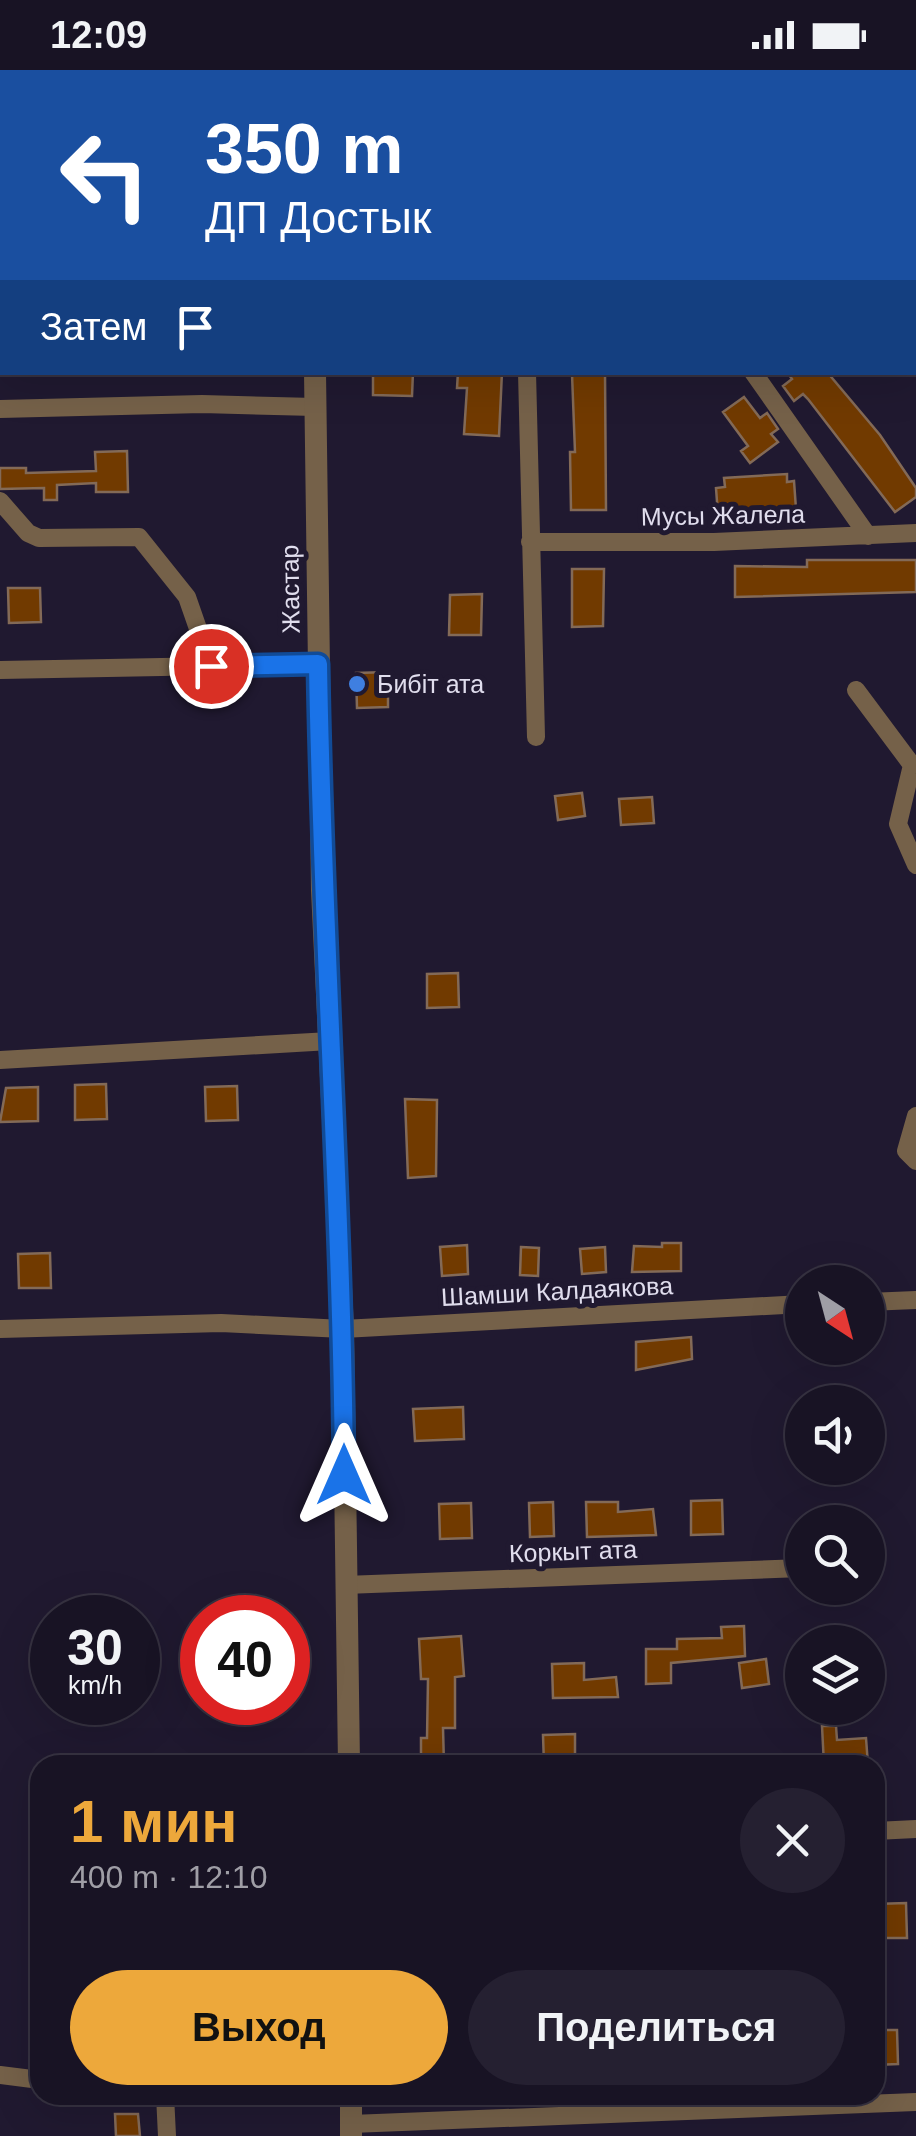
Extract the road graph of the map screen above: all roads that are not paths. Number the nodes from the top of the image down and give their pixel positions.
1 (315, 375) edge
2 (527, 375) edge
3 (755, 375) edge
4 (316, 407) junction
5 (0, 410) edge
6 (0, 501) edge
7 (916, 532) edge
8 (868, 536) junction
9 (530, 542) junction
10 (318, 664) junction
11 (211, 666) junction
12 (0, 670) edge
13 (856, 690) dead end
14 (536, 737) dead end
15 (914, 764) edge
16 (916, 865) edge
17 (330, 1042) junction
18 (0, 1060) edge
19 (916, 1116) edge
20 (916, 1161) edge
21 (916, 1300) edge
22 (885, 1301) edge
23 (785, 1305) edge
24 (0, 1329) edge
25 (343, 1329) junction
26 (785, 1569) edge
27 (344, 1585) junction
28 (349, 1755) edge
29 (916, 1829) edge
30 (885, 1831) edge
31 (0, 2075) edge
32 (30, 2079) edge
33 (916, 2102) edge
34 (885, 2104) edge
35 (165, 2105) edge
36 (855, 2105) edge
37 (351, 2130) edge
38 (167, 2136) edge

1 - 4 street, Жастар
2 - 9 street
3 - 8 street
4 - 5 street
4 - 10 street, Жастар
6 - 11 street
7 - 8 street, Мусы Жалела
8 - 9 street, Мусы Жалела
9 - 14 street
10 - 11 street
10 - 17 street, Жастар
11 - 12 street
13 - 15 street
15 - 16 street
17 - 18 street
17 - 25 street, Жастар
19 - 20 street
21 - 22 street
23 - 25 street, Шамши Калдаякова
24 - 25 street, Шамши Калдаякова
25 - 27 street, Жастар
26 - 27 street, Коркыт ата
27 - 28 street, Жастар
29 - 30 street
31 - 32 street
33 - 34 street
35 - 38 street
36 - 37 street

